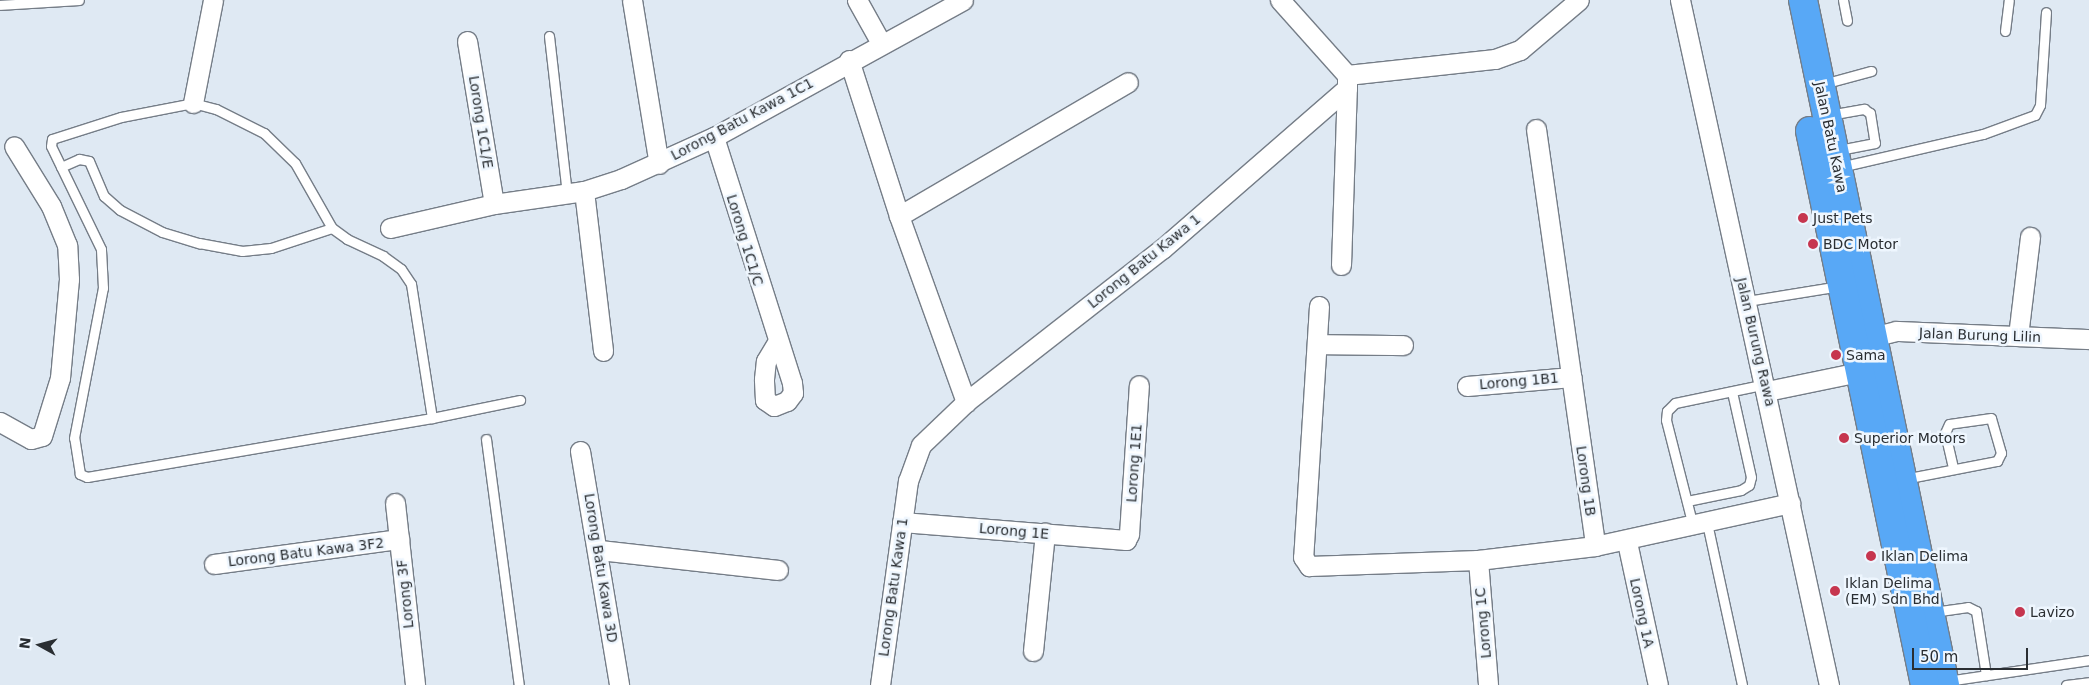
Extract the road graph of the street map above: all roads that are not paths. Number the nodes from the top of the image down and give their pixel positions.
1 (79, 0) edge
2 (213, 0) edge
3 (632, 0) edge
4 (857, 0) edge
5 (963, 0) edge
6 (1280, 0) edge
7 (1579, 0) edge
8 (1680, 0) edge
9 (1784, 0) edge
10 (1803, 0) edge
11 (1843, 0) edge
12 (2009, 0) edge
13 (0, 4) edge
14 (2046, 12) dead end
15 (1847, 22) dead end
16 (2005, 31) dead end
17 (549, 36) dead end
18 (467, 41) dead end
19 (882, 43) junction
20 (849, 60) junction
21 (1871, 71) dead end
22 (1347, 81) junction
23 (1128, 82) dead end
24 (1820, 85) junction
25 (193, 104) junction
26 (1827, 116) junction
27 (1536, 130) dead end
28 (714, 137) junction
29 (14, 146) dead end
30 (1836, 159) junction
31 (659, 164) junction
32 (61, 167) junction
33 (575, 192) junction
34 (494, 204) junction
35 (900, 216) junction
36 (332, 228) junction
37 (390, 228) dead end
38 (2030, 237) dead end
39 (1341, 265) dead end
40 (1842, 286) junction
41 (1746, 302) junction
42 (1319, 306) dead end
43 (2018, 336) junction
44 (1872, 337) junction
45 (2089, 339) edge
46 (777, 343) dead end
47 (1317, 344) junction
48 (1403, 345) dead end
49 (603, 351) dead end
50 (1859, 372) junction
51 (1572, 377) junction
52 (1140, 385) dead end
53 (1467, 386) dead end
54 (1766, 388) junction
55 (1732, 392) junction
56 (520, 400) dead end
57 (966, 402) junction
58 (432, 418) junction
59 (0, 422) edge
60 (486, 438) dead end
61 (580, 451) dead end
62 (1953, 469) junction
63 (1902, 480) junction
64 (1687, 501) junction
65 (395, 503) dead end
66 (1790, 503) junction
67 (902, 522) junction
68 (1700, 524) junction
69 (1045, 533) junction
70 (399, 539) junction
71 (1126, 540) joint
72 (1627, 542) junction
73 (1596, 546) junction
74 (600, 550) junction
75 (1478, 560) junction
76 (214, 564) dead end
77 (778, 570) dead end
78 (1930, 613) junction
79 (1033, 651) dead end
80 (2089, 660) edge
81 (1986, 676) junction
82 (2089, 682) edge
83 (1938, 684) edge
84 (415, 685) edge
85 (519, 685) edge
86 (620, 685) edge
87 (880, 685) edge
88 (1488, 685) edge
89 (1658, 685) edge
90 (1742, 685) edge
91 (1829, 685) edge
92 (2066, 685) edge

1 - 13 lane
2 - 25 street
3 - 31 street
4 - 19 street
5 - 19 street, Lorong Batu Kawa 1C1
6 - 22 street
7 - 22 street
8 - 41 street, Jalan Burung Rawa
9 - 40 highway, Jalan Batu Kawa
10 - 24 highway, Jalan Batu Kawa
11 - 15 lane
12 - 16 lane
14 - 30 lane
17 - 33 lane
18 - 34 street, Lorong 1C1/E
19 - 20 street, Lorong Batu Kawa 1C1
20 - 28 street, Lorong Batu Kawa 1C1
20 - 35 street
21 - 24 lane
22 - 39 street
22 - 57 street, Lorong Batu Kawa 1
23 - 35 street
24 - 26 highway, Jalan Batu Kawa
25 - 32 lane
25 - 36 lane
26 - 30 highway, Jalan Batu Kawa
26 - 30 lane
27 - 51 street, Lorong 1B
28 - 31 street, Lorong Batu Kawa 1C1
28 - 46 street, Lorong 1C1/C
29 - 59 street
30 - 44 highway, Jalan Batu Kawa
31 - 33 street, Lorong Batu Kawa 1C1
32 - 36 lane
32 - 58 lane
33 - 34 street, Lorong Batu Kawa 1C1
33 - 49 street
34 - 37 street, Lorong Batu Kawa 1C1
35 - 57 street
36 - 58 lane
38 - 43 street
40 - 41 lane
40 - 50 highway, Jalan Batu Kawa
41 - 54 street, Jalan Burung Rawa
42 - 47 street
43 - 44 street, Jalan Burung Lilin
43 - 45 street, Jalan Burung Lilin
44 - 63 highway, Jalan Batu Kawa
47 - 48 street
47 - 75 street
50 - 54 street
50 - 83 highway, Jalan Batu Kawa
51 - 53 street, Lorong 1B1
51 - 73 street, Lorong 1B
52 - 71 street, Lorong 1E1
54 - 55 lane
54 - 66 street, Jalan Burung Rawa
55 - 64 lane
55 - 64 lane
56 - 58 lane
57 - 67 street, Lorong Batu Kawa 1
60 - 85 lane
61 - 74 street, Lorong Batu Kawa 3D
62 - 62 lane
62 - 63 lane
63 - 78 highway, Jalan Batu Kawa
64 - 68 lane
65 - 70 street, Lorong 3F
66 - 68 street
66 - 91 street, Jalan Burung Rawa
67 - 69 street, Lorong 1E
67 - 87 street, Lorong Batu Kawa 1
68 - 72 street
68 - 90 lane
69 - 71 street, Lorong 1E
69 - 79 street
70 - 76 street, Lorong Batu Kawa 3F2
70 - 84 street, Lorong 3F
72 - 73 street
72 - 89 street, Lorong 1A
73 - 75 street
74 - 77 street
74 - 86 street, Lorong Batu Kawa 3D
75 - 88 street, Lorong 1C
78 - 81 lane
78 - 83 highway, Jalan Batu Kawa
80 - 81 lane
81 - 83 lane
82 - 92 lane

